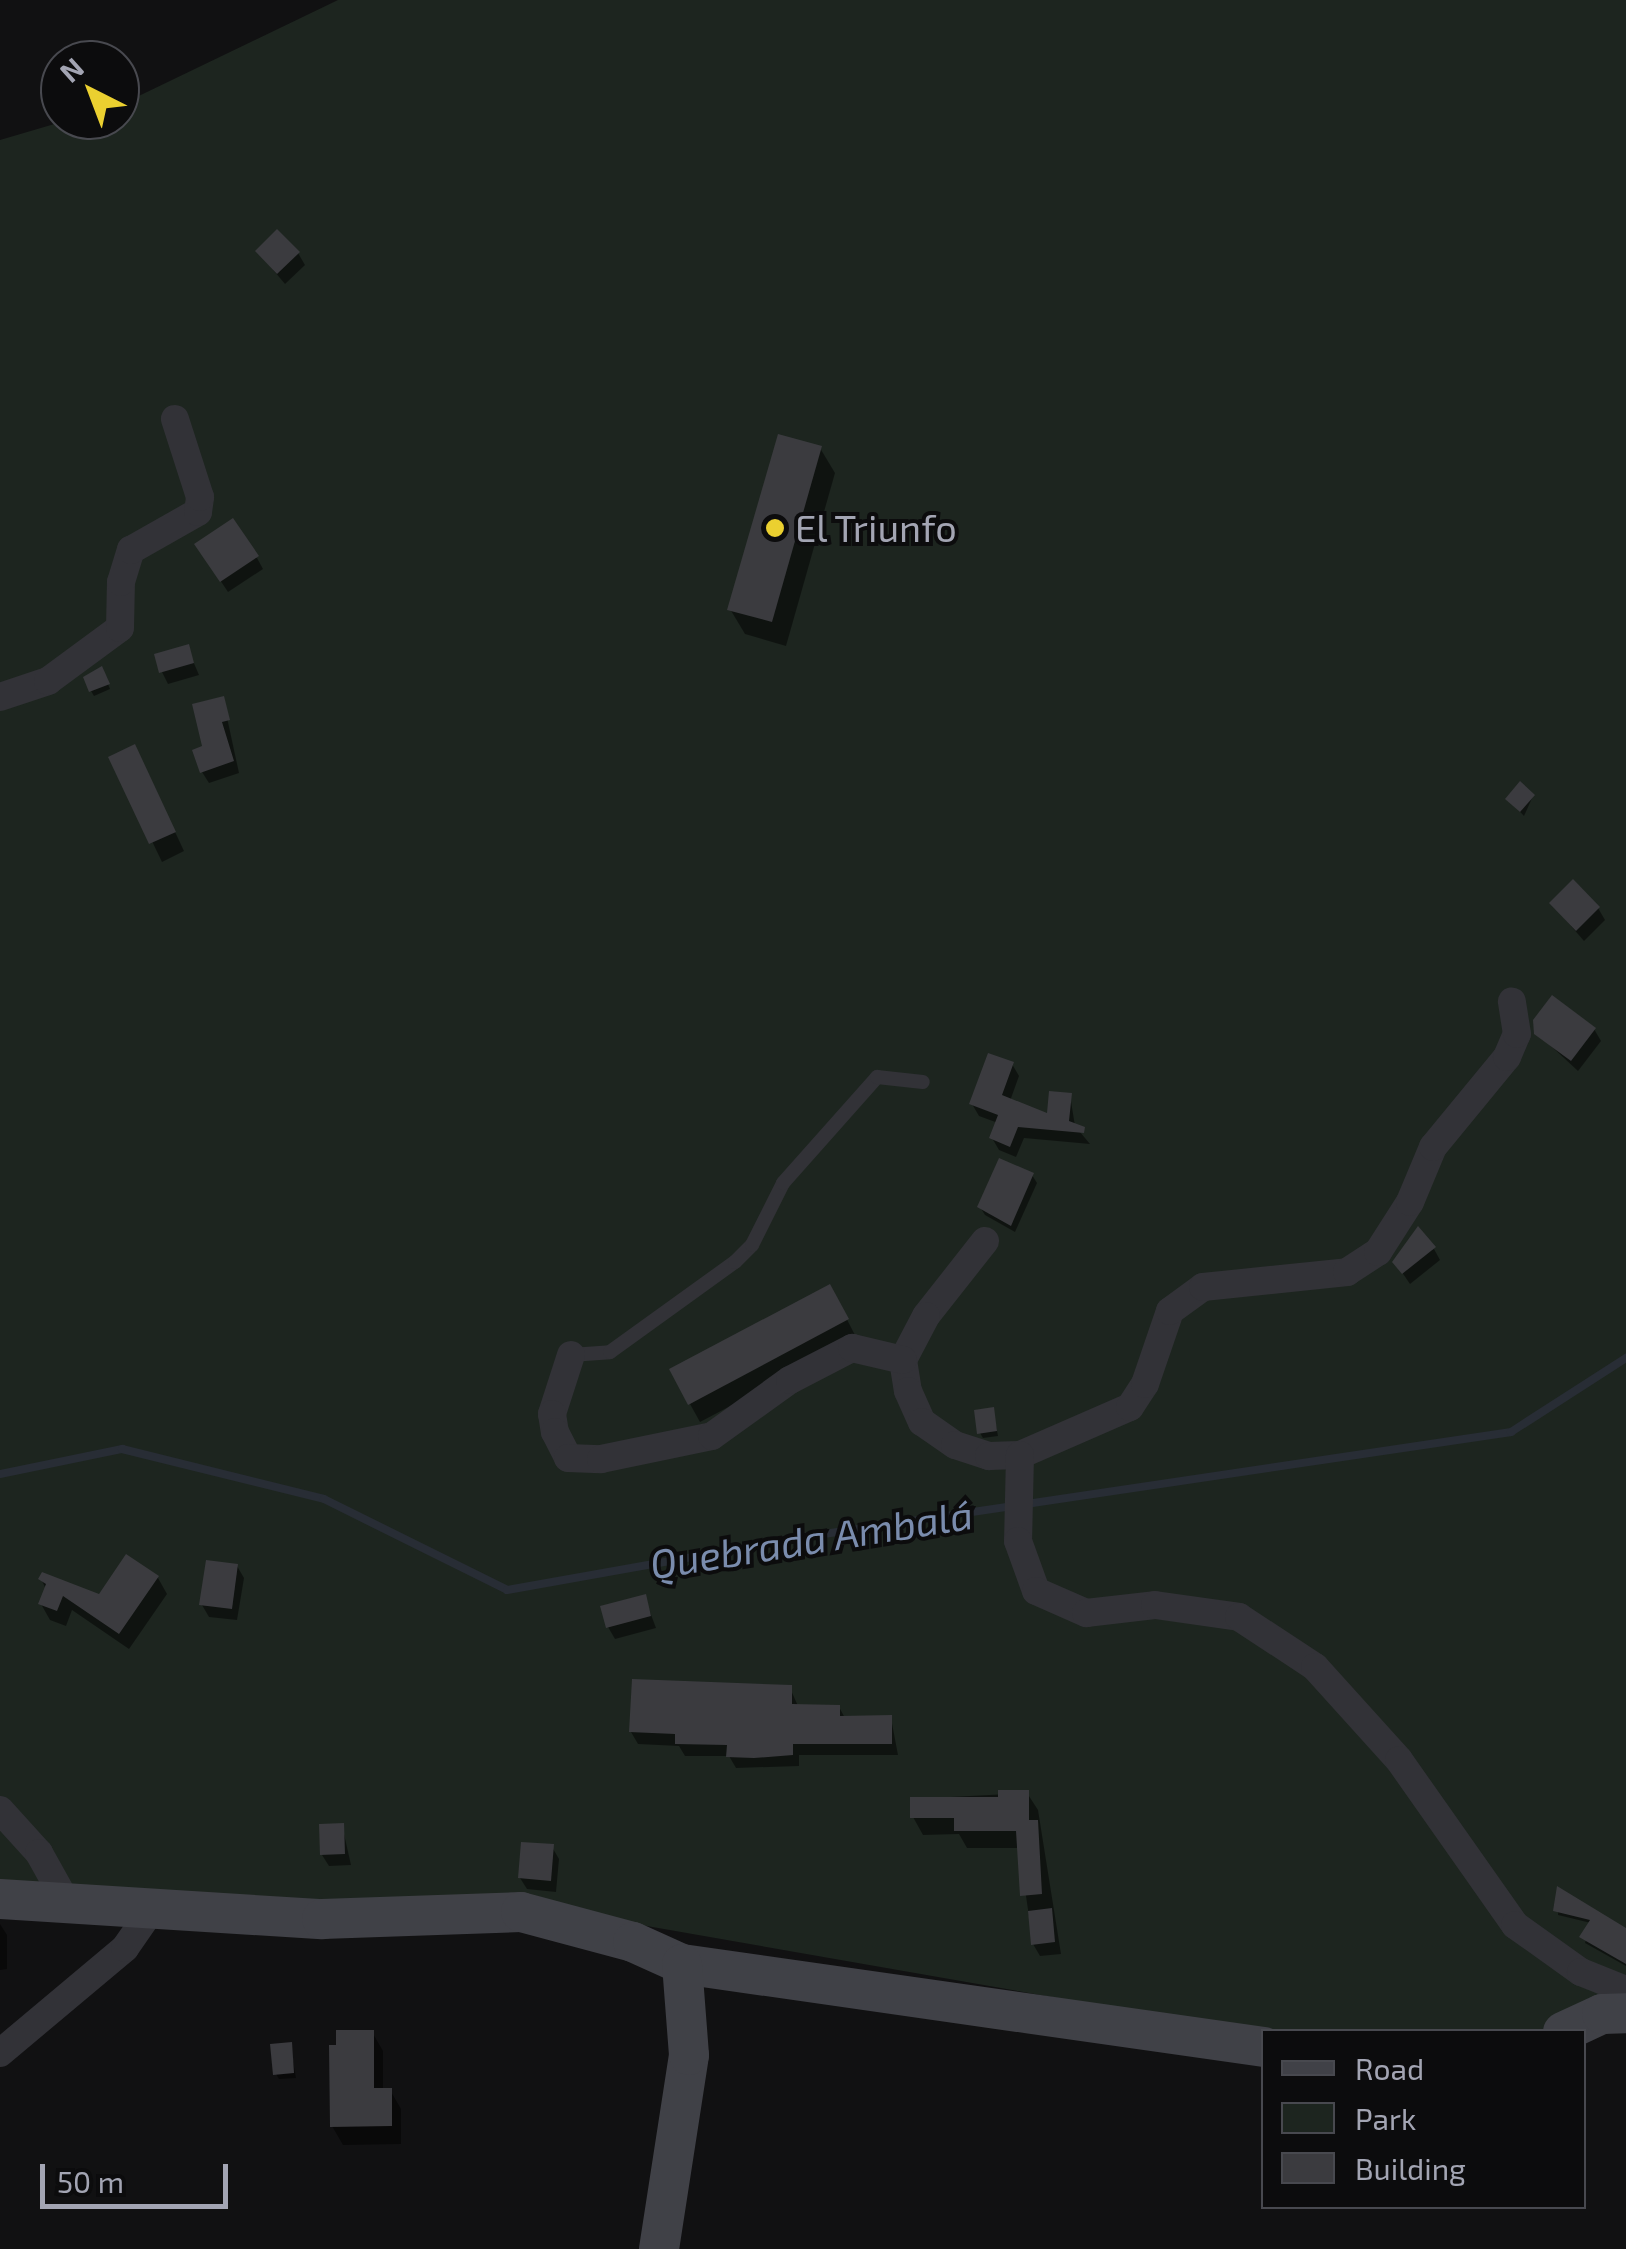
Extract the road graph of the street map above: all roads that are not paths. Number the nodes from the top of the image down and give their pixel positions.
1 (175, 418) dead end
2 (0, 697) edge
3 (1512, 1001) dead end
4 (923, 1082) dead end
5 (985, 1240) dead end
6 (570, 1356) joint
7 (903, 1360) junction
8 (1020, 1455) junction
9 (0, 1810) edge
10 (64, 1898) junction
11 (0, 1899) edge
12 (150, 1912) junction
13 (682, 1964) junction
14 (1626, 1990) edge
15 (1626, 2013) edge
16 (1569, 2029) edge
17 (1261, 2047) edge
18 (0, 2053) edge
19 (659, 2249) edge

1 - 2 street
3 - 8 street
4 - 6 lane
5 - 7 street
6 - 7 street
7 - 8 street
8 - 14 street
9 - 10 street
10 - 11 street
10 - 12 street
12 - 13 street
12 - 18 street
13 - 17 street
13 - 19 street
15 - 16 street

